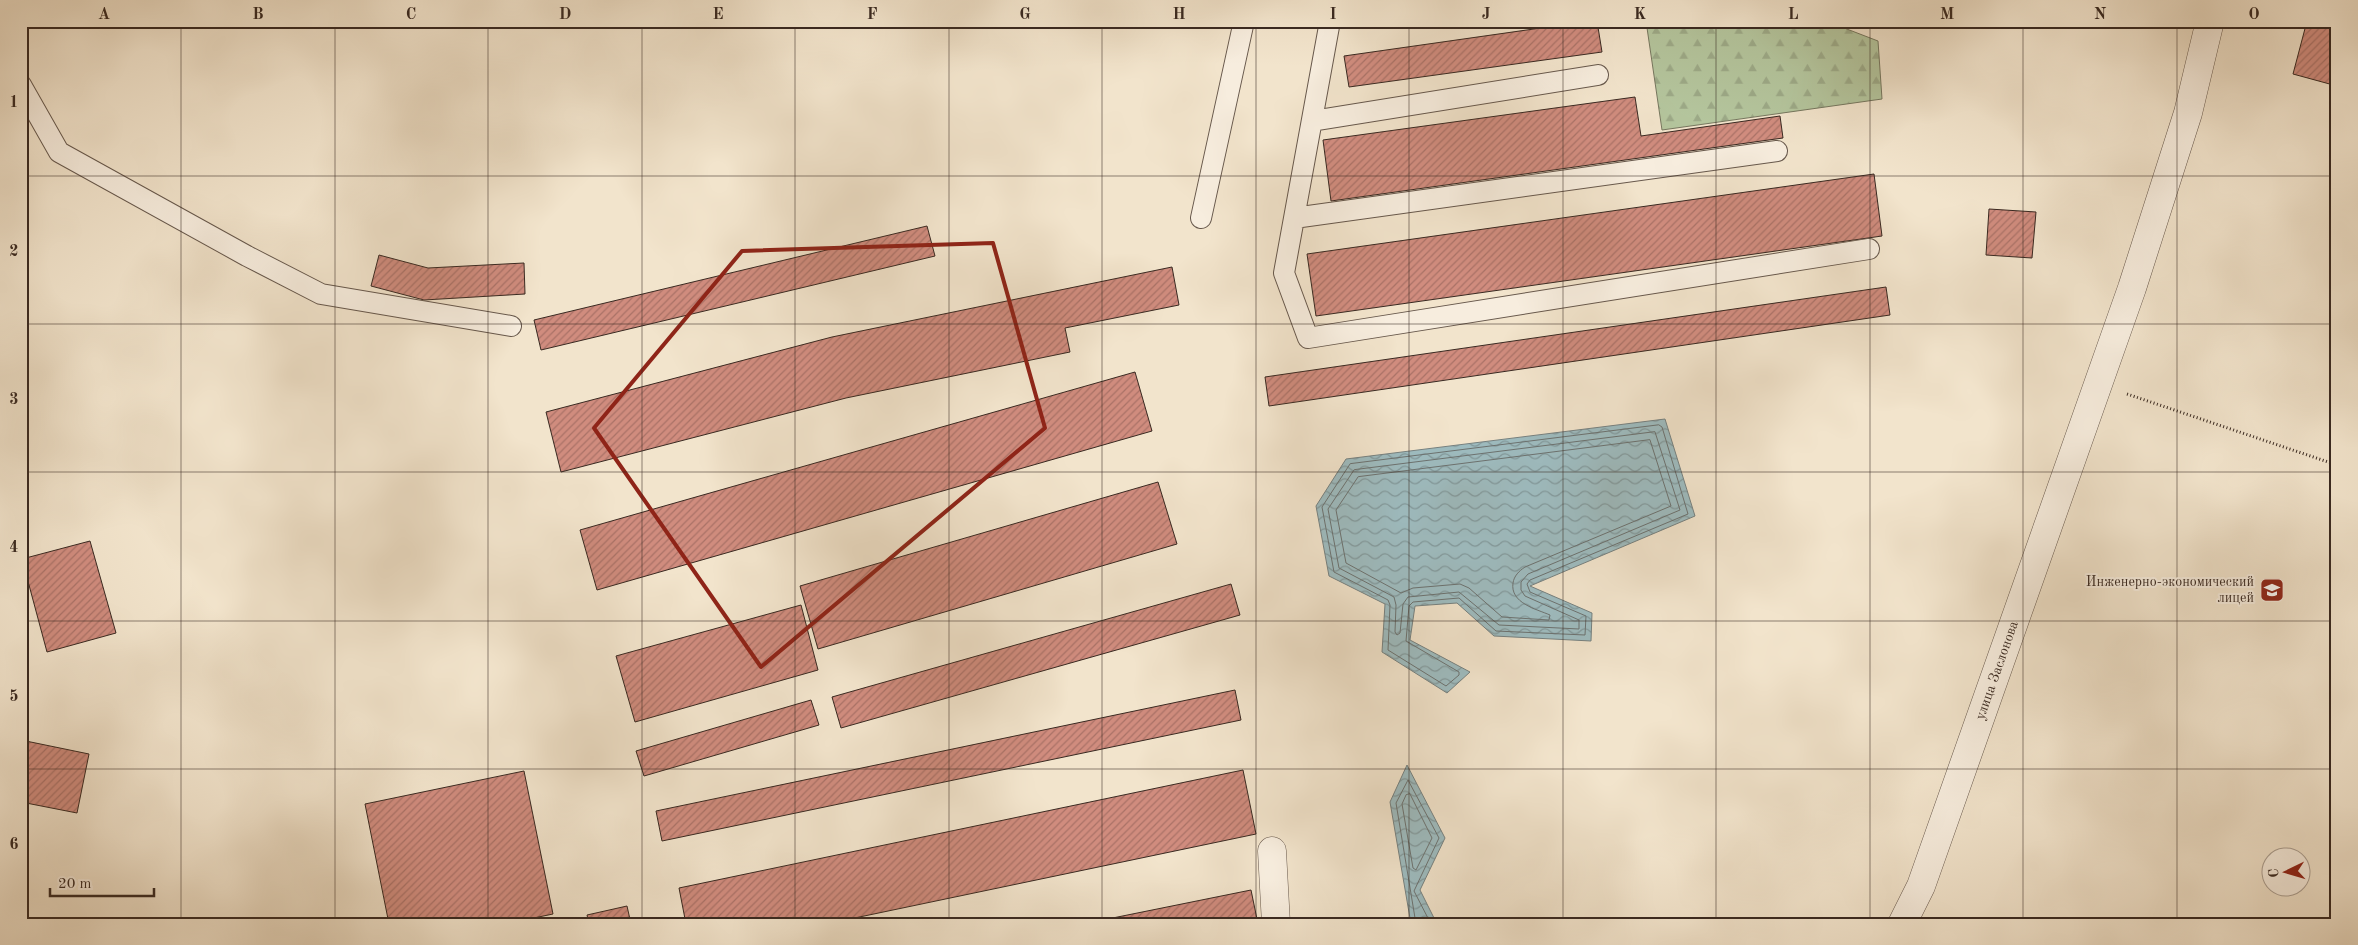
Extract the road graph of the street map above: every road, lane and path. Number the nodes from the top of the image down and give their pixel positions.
1 (1244, 21) edge
2 (1330, 21) edge
3 (2210, 21) edge
4 (1598, 75) dead end
5 (21, 85) edge
6 (1312, 121) junction
7 (1777, 151) dead end
8 (1201, 218) dead end
9 (1294, 218) junction
10 (1869, 249) dead end
11 (511, 326) dead end
12 (2098, 383) junction
13 (2337, 465) edge
14 (1272, 851) dead end
15 (1276, 924) edge
16 (1902, 924) edge

1 - 8 lane
2 - 6 lane
3 - 12 street, улица Заслонова
4 - 6 lane
5 - 11 lane
6 - 9 lane
7 - 9 lane
9 - 10 lane
12 - 13 path
12 - 16 street, улица Заслонова
14 - 15 street

